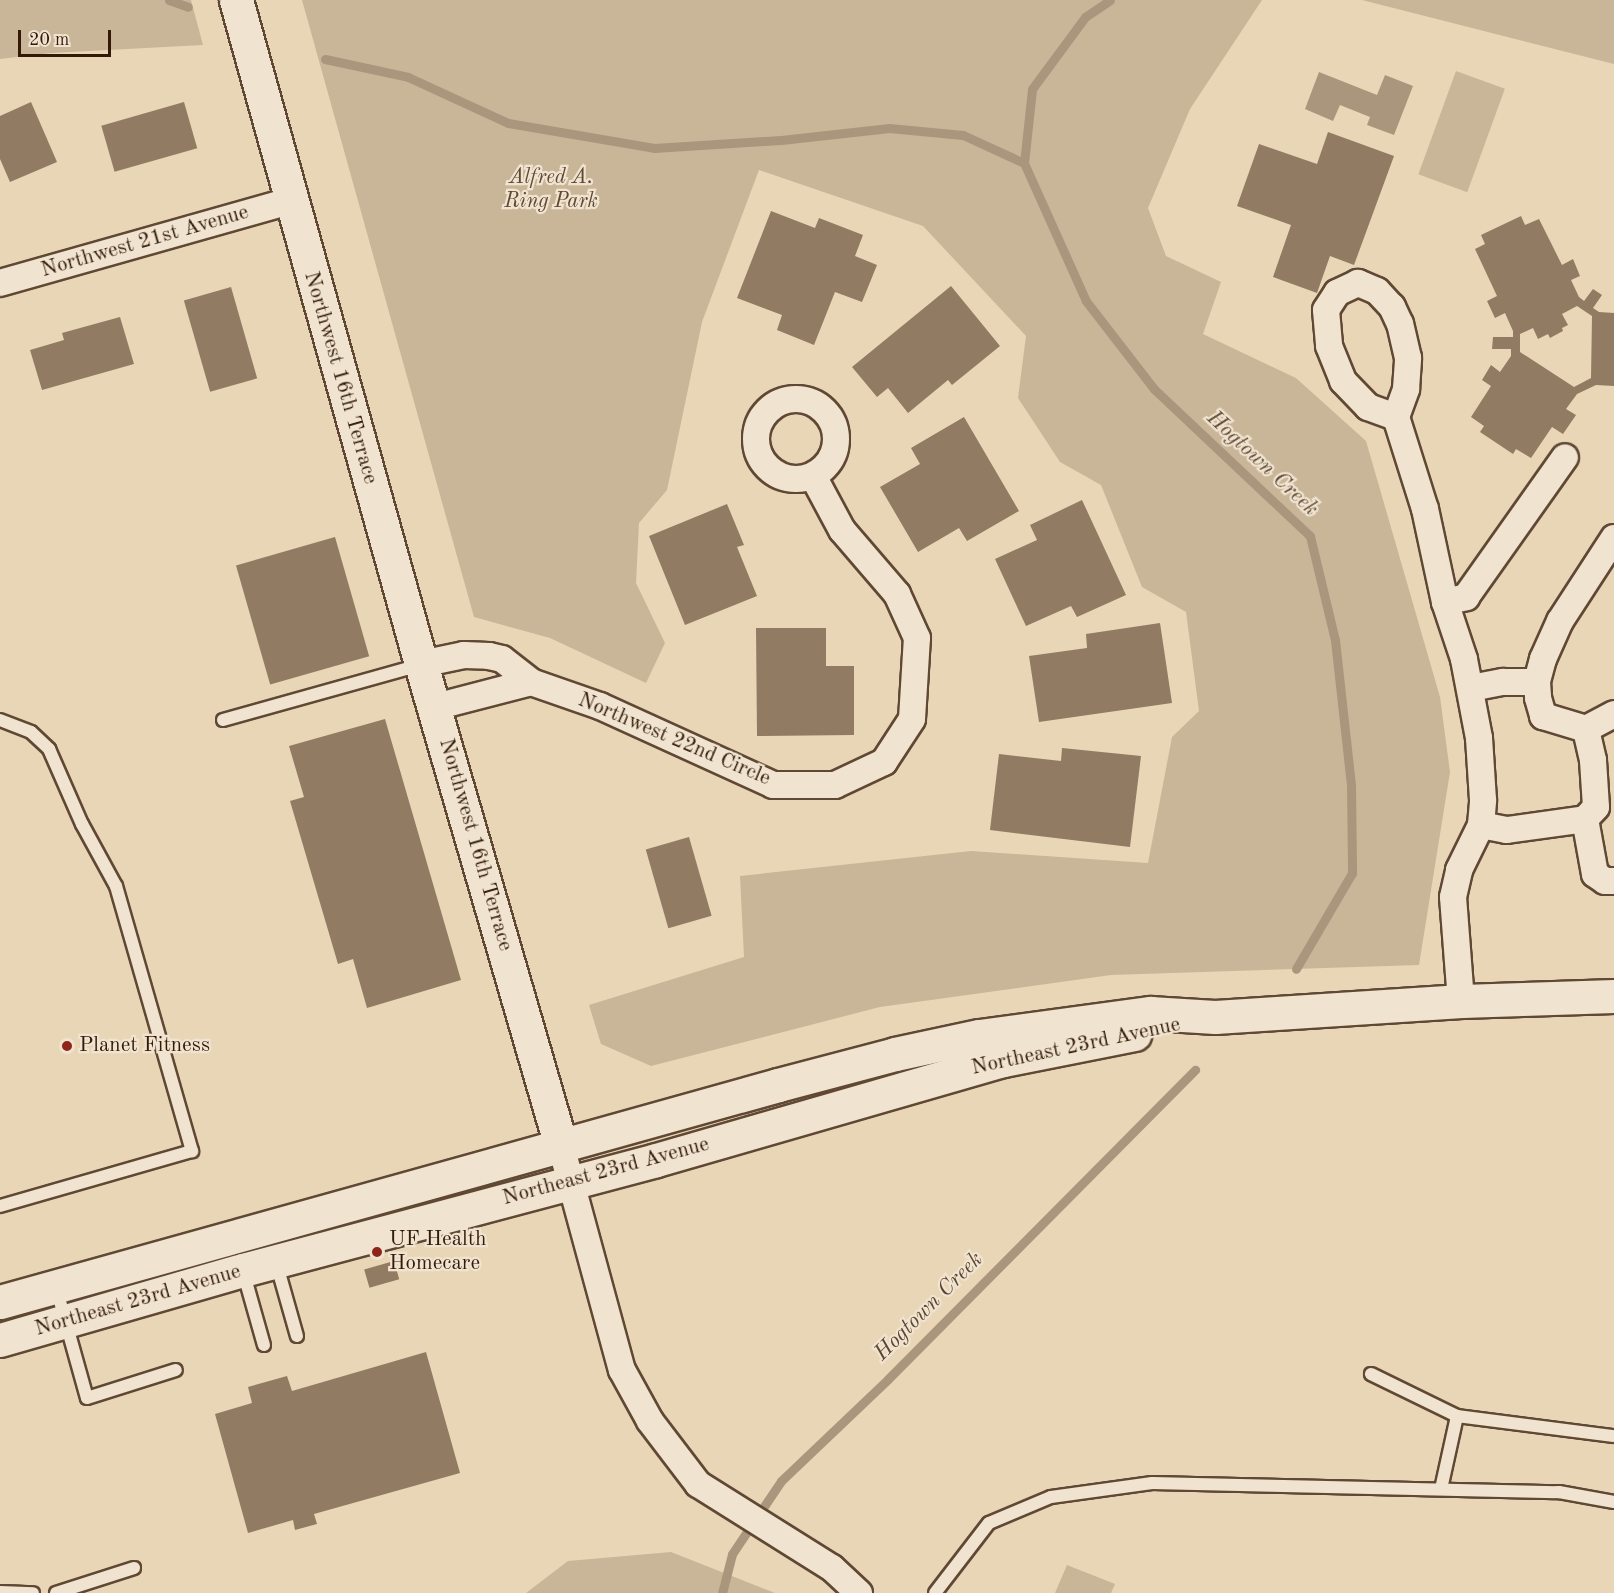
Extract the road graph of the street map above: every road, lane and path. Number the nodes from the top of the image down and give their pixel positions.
1 (236, 0) edge
2 (290, 201) junction
3 (0, 283) edge
4 (1396, 417) junction
5 (1565, 457) dead end
6 (813, 476) dead end
7 (1614, 538) edge
8 (1444, 602) junction
9 (421, 664) junction
10 (531, 682) junction
11 (1537, 682) junction
12 (1471, 688) junction
13 (435, 707) junction
14 (1614, 714) edge
15 (0, 720) edge
16 (223, 720) dead end
17 (1586, 729) junction
18 (1585, 819) junction
19 (1481, 825) junction
20 (1614, 881) edge
21 (1614, 996) edge
22 (1461, 1001) junction
23 (1215, 1017) junction
24 (561, 1146) junction
25 (571, 1183) junction
26 (0, 1206) edge
27 (276, 1261) junction
28 (243, 1270) junction
29 (56, 1287) junction
30 (0, 1302) edge
31 (66, 1322) junction
32 (297, 1336) dead end
33 (0, 1340) edge
34 (264, 1345) dead end
35 (176, 1370) dead end
36 (1371, 1374) dead end
37 (1457, 1416) junction
38 (1614, 1436) edge
39 (1442, 1490) junction
40 (1614, 1502) edge
41 (134, 1568) dead end
42 (0, 1592) edge
43 (33, 1593) edge
44 (56, 1593) edge
45 (859, 1593) edge
46 (935, 1593) edge

1 - 2 street, Northwest 16th Terrace
2 - 3 street, Northwest 21st Avenue
2 - 9 street, Northwest 16th Terrace
4 - 4 street
4 - 8 street
5 - 8 street
6 - 10 street, Northwest 22nd Circle
7 - 11 street
8 - 12 street
9 - 10 street, Northwest 22nd Circle
9 - 13 street, Northwest 16th Terrace
9 - 16 lane
10 - 13 street
11 - 12 street
11 - 17 street
12 - 19 street
13 - 24 street, Northwest 16th Terrace
14 - 17 street
15 - 26 lane
17 - 18 street
18 - 19 street
18 - 20 street
19 - 22 street
21 - 22 street, Northeast 23rd Avenue
22 - 23 street, Northeast 23rd Avenue
23 - 24 street, Northeast 23rd Avenue
23 - 25 street, Northeast 23rd Avenue
24 - 25 street, Northwest 16th Terrace
24 - 29 street, Northeast 23rd Avenue
25 - 27 street, Northeast 23rd Avenue
25 - 45 street, Northwest 16th Terrace
27 - 28 street, Northeast 23rd Avenue
27 - 32 lane
28 - 31 street, Northeast 23rd Avenue
28 - 34 lane
29 - 30 street, Northeast 23rd Avenue
29 - 31 lane
31 - 33 street, Northeast 23rd Avenue
31 - 35 lane
36 - 37 lane
37 - 38 lane
37 - 39 lane
39 - 40 lane
39 - 46 lane
41 - 44 lane
42 - 43 lane

